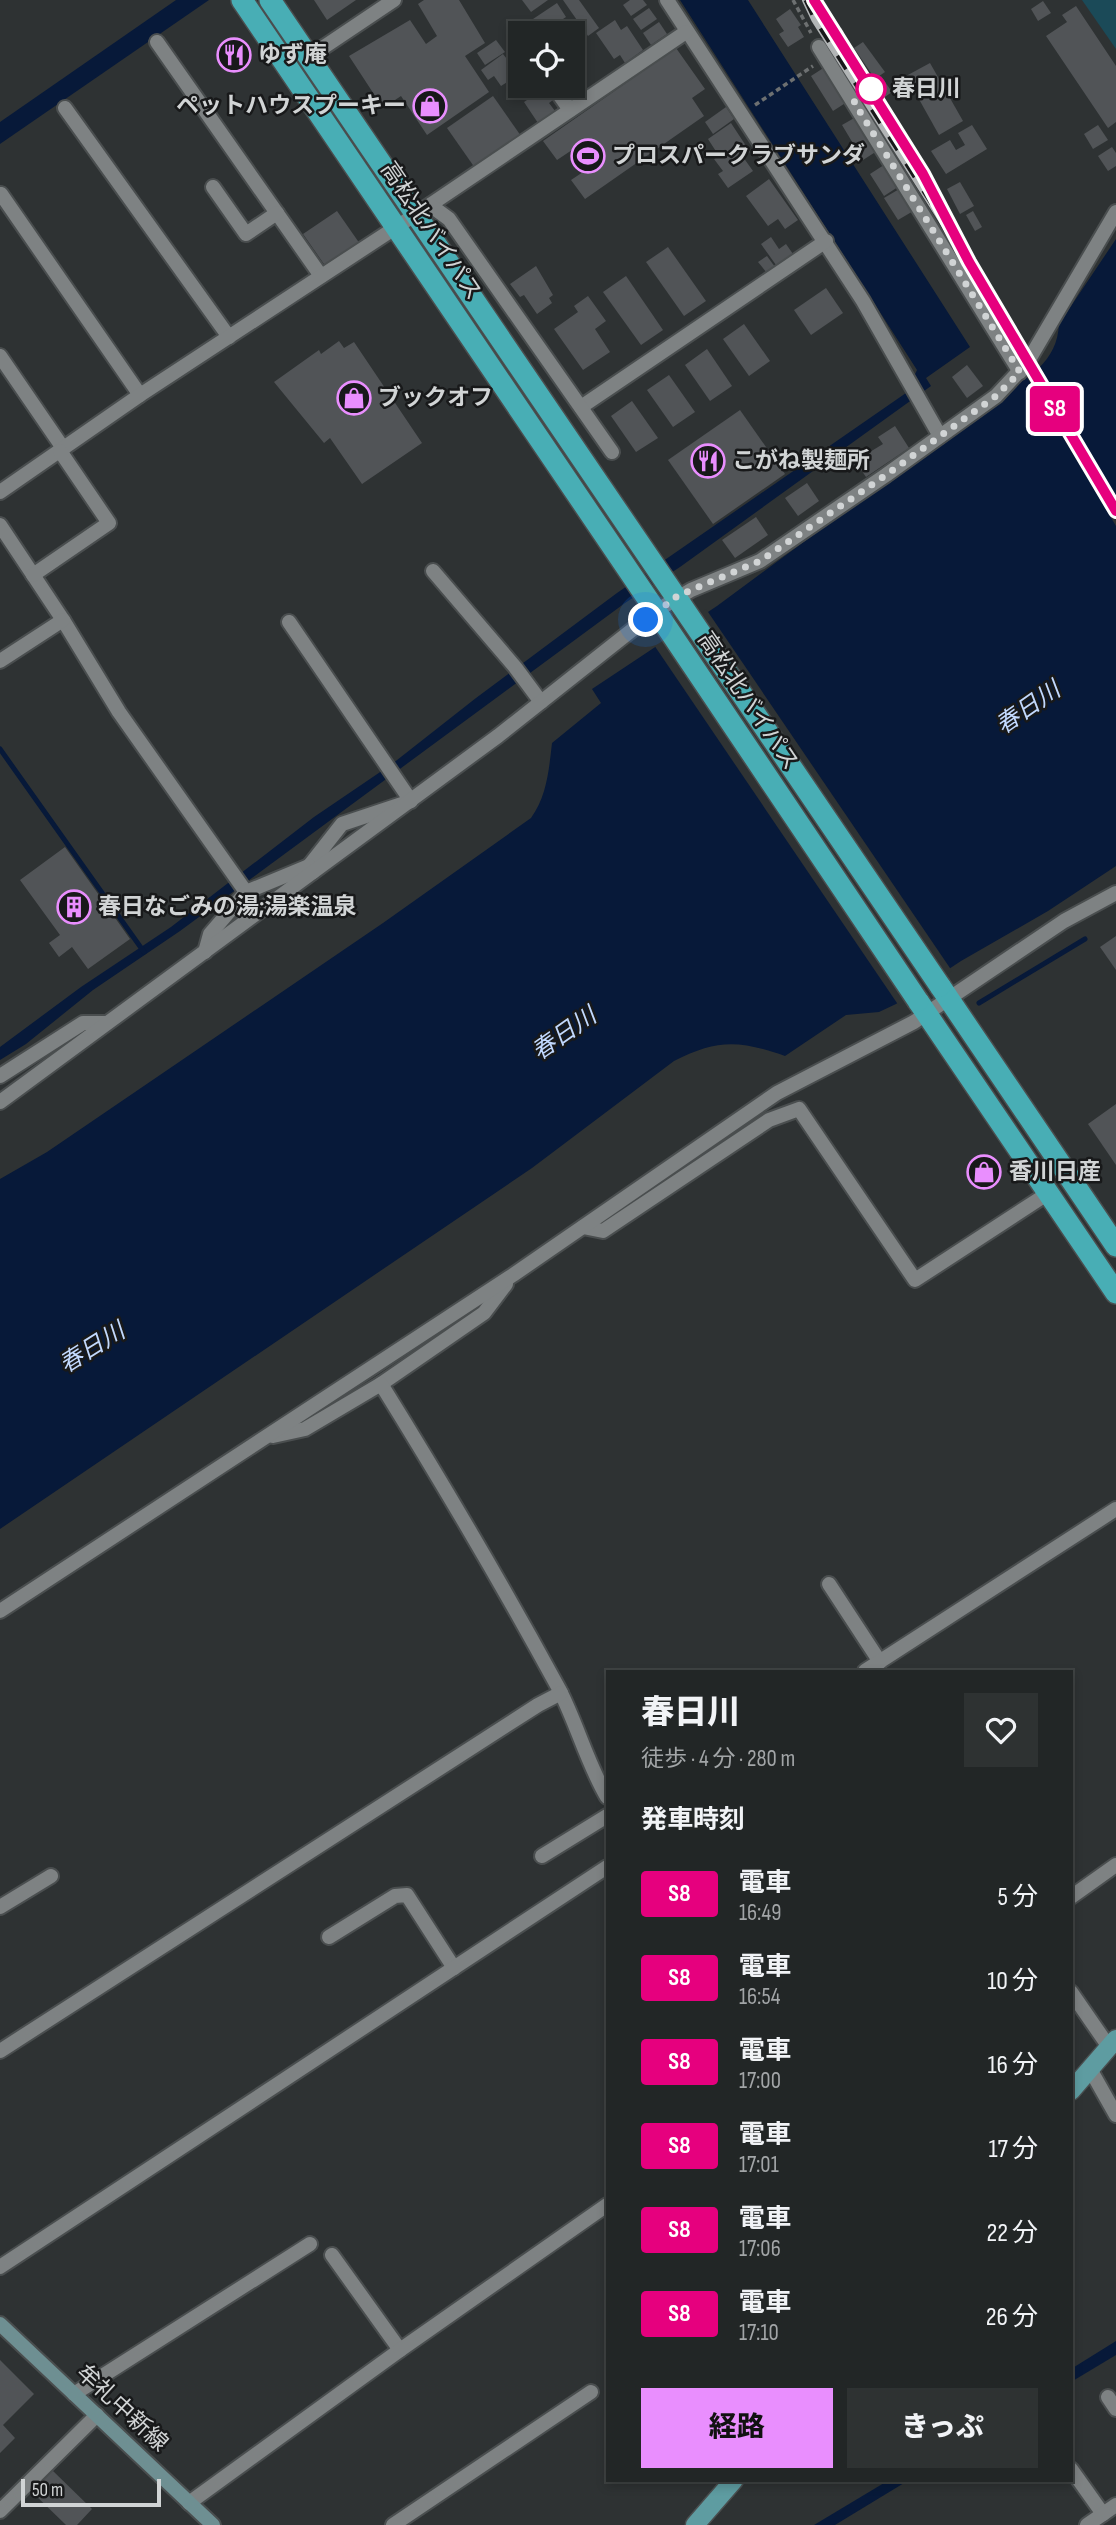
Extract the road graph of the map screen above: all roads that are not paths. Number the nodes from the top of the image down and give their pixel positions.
1 (242, 0) edge
2 (270, 0) edge
3 (394, 0) edge
4 (667, 0) edge
5 (687, 32) junction
6 (157, 42) dead end
7 (819, 47) road end
8 (309, 57) junction
9 (562, 98) edge
10 (65, 108) dead end
11 (570, 110) junction
12 (213, 187) dead end
13 (1, 194) edge
14 (423, 210) junction
15 (1116, 212) edge
16 (277, 213) junction
17 (396, 227) junction
18 (826, 241) junction
19 (321, 276) junction
20 (229, 337) junction
21 (0, 356) edge
22 (1020, 372) junction
23 (140, 395) junction
24 (580, 407) junction
25 (940, 436) junction
26 (62, 449) junction
27 (612, 452) dead end
28 (0, 492) edge
29 (0, 526) edge
30 (433, 572) dead end
31 (33, 575) junction
32 (675, 596) junction
33 (649, 601) junction
34 (63, 620) junction
35 (289, 622) dead end
36 (0, 661) edge
37 (541, 702) junction
38 (411, 800) junction
39 (312, 869) junction
40 (246, 892) junction
41 (1116, 893) edge
42 (205, 952) junction
43 (944, 992) junction
44 (922, 1007) junction
45 (106, 1023) junction
46 (0, 1076) edge
47 (0, 1102) edge
48 (1033, 1126) junction
49 (1012, 1140) junction
50 (1047, 1194) junction
51 (583, 1227) junction
52 (1116, 1246) edge
53 (513, 1275) junction
54 (1116, 1293) edge
55 (381, 1384) junction
56 (265, 1438) junction
57 (1116, 1509) edge
58 (829, 1584) dead end
59 (0, 1611) edge
60 (880, 1662) junction
61 (867, 1670) edge
62 (561, 1693) junction
63 (606, 1795) edge
64 (606, 1817) edge
65 (542, 1856) dead end
66 (1116, 1866) edge
67 (606, 1868) edge
68 (51, 1876) dead end
69 (1073, 1896) edge
70 (0, 1908) edge
71 (329, 1937) dead end
72 (454, 1968) junction
73 (1073, 1994) edge
74 (1112, 2043) edge
75 (0, 2051) edge
76 (1090, 2069) junction
77 (1073, 2089) edge
78 (1116, 2115) edge
79 (606, 2206) edge
80 (310, 2244) dead end
81 (332, 2255) dead end
82 (0, 2267) edge
83 (0, 2323) edge
84 (400, 2350) junction
85 (591, 2392) dead end
86 (74, 2394) junction
87 (97, 2415) junction
88 (1073, 2472) edge
89 (732, 2482) edge
90 (189, 2503) junction
91 (1116, 2505) edge
92 (0, 2511) edge
93 (1103, 2514) junction
94 (213, 2525) edge
95 (393, 2525) edge
96 (695, 2525) edge
97 (1087, 2525) edge

1 - 17 highway, 高松北バイパス
2 - 8 highway, 高松北バイパス
3 - 8 street
4 - 5 street
5 - 11 street
5 - 18 street
6 - 16 street
7 - 22 street
8 - 14 highway, 高松北バイパス
9 - 11 street
10 - 20 street
11 - 14 street
12 - 16 street
13 - 23 street
14 - 17 street
14 - 24 street
14 - 32 highway, 高松北バイパス
15 - 22 street
16 - 19 street
17 - 19 street
17 - 33 highway, 高松北バイパス
18 - 24 street
18 - 25 street
19 - 20 street
20 - 23 street
21 - 26 street
22 - 25 street
23 - 26 street
24 - 27 street
25 - 32 street
26 - 28 street
26 - 31 street
29 - 31 street
30 - 37 street
31 - 34 street
32 - 33 street
32 - 43 highway, 高松北バイパス, bridge
33 - 37 street
33 - 44 highway, 高松北バイパス, bridge
34 - 36 street
34 - 40 street
35 - 38 street
37 - 38 street
38 - 39 street
38 - 39 street
39 - 40 street
39 - 42 street
40 - 42 street
41 - 43 street
42 - 45 street
43 - 44 street
43 - 48 highway, 高松北バイパス
44 - 49 highway, 高松北バイパス
44 - 51 street
45 - 46 street
45 - 47 street
48 - 49 highway
48 - 52 highway, 高松北バイパス
49 - 50 highway, 高松北バイパス
50 - 51 street
50 - 54 highway, 高松北バイパス
51 - 53 street
53 - 55 street
53 - 56 street
55 - 56 street
55 - 62 street
56 - 59 street
57 - 60 street
58 - 60 street
60 - 61 street
62 - 63 street
62 - 75 street
64 - 65 street
66 - 69 street
67 - 72 street
68 - 70 street
71 - 72 street
72 - 82 street
73 - 74 street
74 - 76 main road
76 - 77 main road
76 - 78 street
79 - 84 street
80 - 86 street
81 - 84 street
83 - 86 main road, 牟礼中新線
84 - 90 street
85 - 95 street
86 - 87 main road, 牟礼中新線
87 - 90 main road, 牟礼中新線
87 - 92 street
88 - 93 street
89 - 96 main road
90 - 94 main road, 牟礼中新線
91 - 93 street
93 - 97 street

